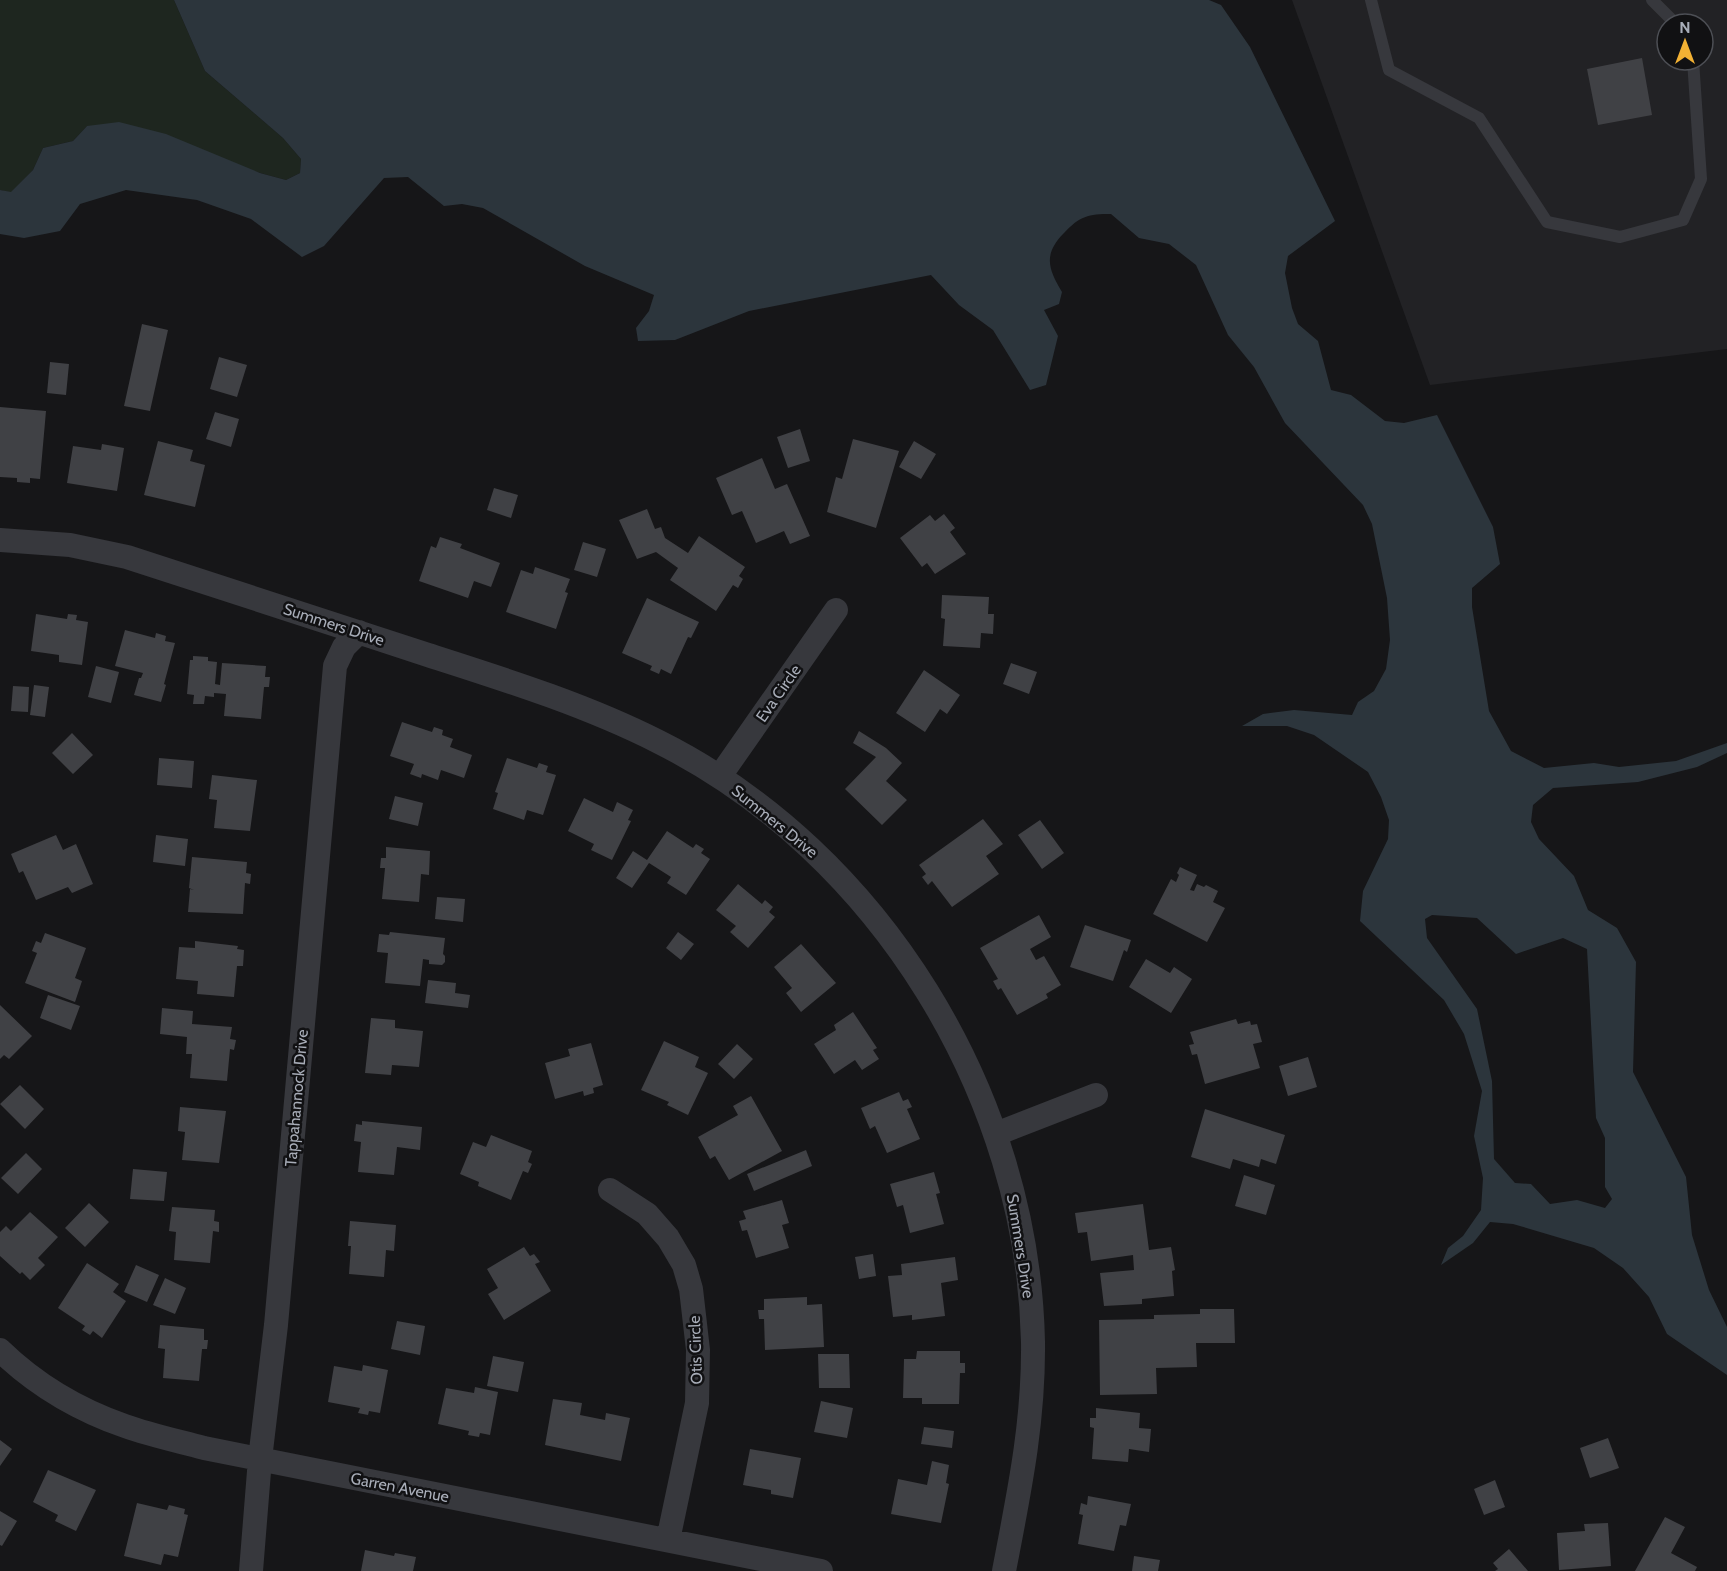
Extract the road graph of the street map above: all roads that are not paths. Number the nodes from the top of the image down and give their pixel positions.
1 (1371, 0) edge
2 (1652, 0) edge
3 (1664, 12) edge
4 (1694, 72) edge
5 (0, 540) edge
6 (836, 610) dead end
7 (359, 632) junction
8 (720, 777) junction
9 (1096, 1095) dead end
10 (996, 1134) junction
11 (610, 1190) dead end
12 (0, 1350) edge
13 (260, 1459) junction
14 (668, 1540) junction
15 (251, 1571) edge
16 (820, 1571) edge
17 (1004, 1571) edge

1 - 4 lane
2 - 3 lane
5 - 7 street, Summers Drive
6 - 8 street, Eva Circle
7 - 8 street, Summers Drive
7 - 13 street, Tappahannock Drive
8 - 10 street, Summers Drive
9 - 10 street
10 - 17 street, Summers Drive
11 - 14 street, Otis Circle
12 - 13 street, Garren Avenue
13 - 14 street, Garren Avenue
13 - 15 street, Tappahannock Drive
14 - 16 street, Garren Avenue

